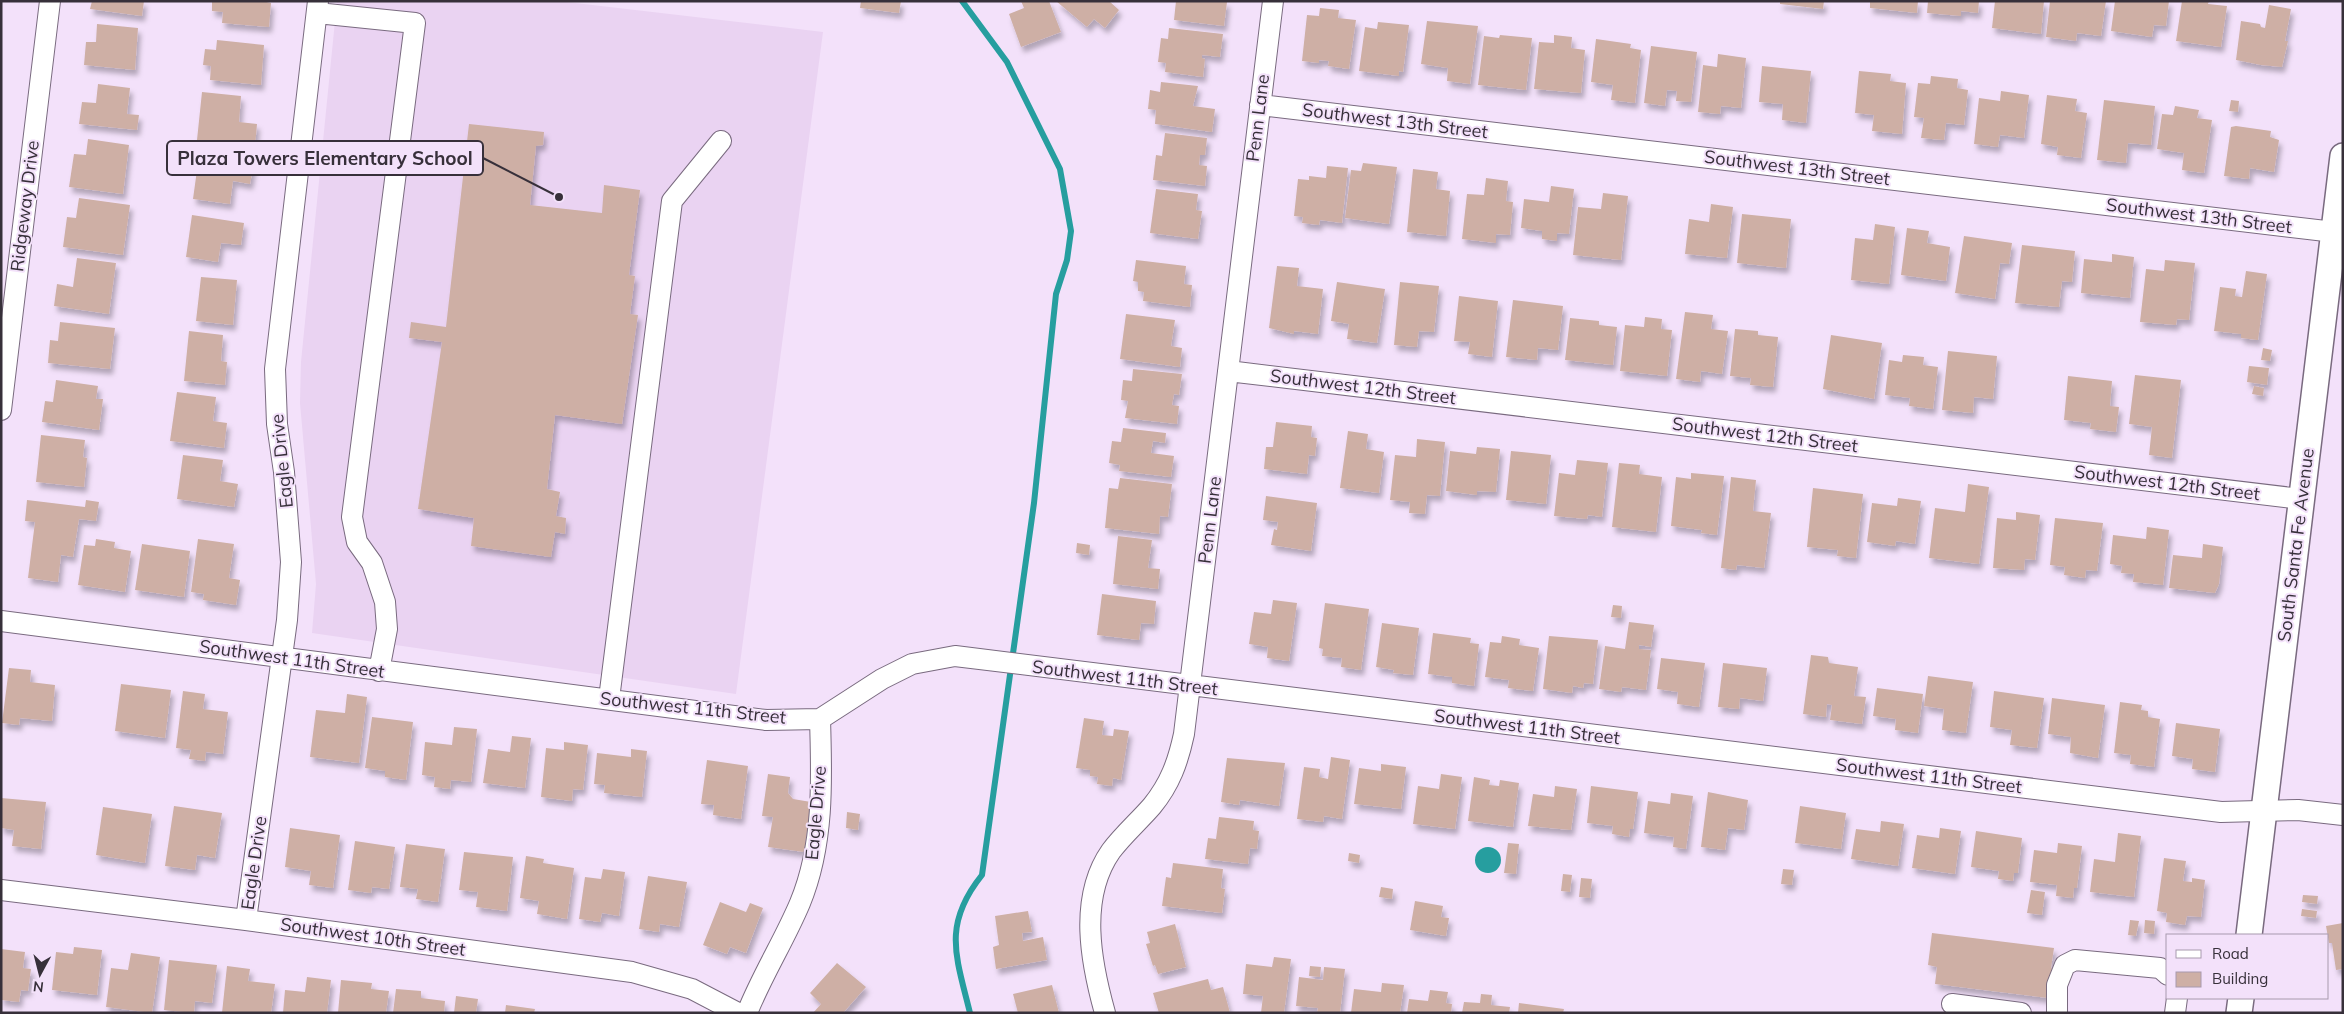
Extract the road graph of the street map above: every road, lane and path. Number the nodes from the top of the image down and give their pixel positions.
1 (50, 1) edge
2 (1273, 1) edge
3 (317, 7) edge
4 (1260, 105) junction
5 (721, 141) dead end
6 (2343, 156) edge
7 (2334, 232) junction
8 (1228, 371) junction
9 (1, 410) edge
10 (2301, 499) junction
11 (1, 621) edge
12 (281, 658) junction
13 (379, 670) junction
14 (1190, 686) junction
15 (609, 699) junction
16 (820, 719) junction
17 (2265, 812) junction
18 (2343, 815) edge
19 (1, 890) edge
20 (246, 920) junction
21 (2249, 934) edge
22 (2166, 973) edge
23 (2177, 999) edge
24 (2241, 999) edge
25 (1952, 1004) dead end
26 (738, 1013) edge
27 (747, 1013) edge
28 (1106, 1013) edge
29 (2021, 1013) edge
30 (2057, 1013) edge
31 (2175, 1013) edge
32 (2239, 1013) edge

1 - 9 street, Ridgeway Drive
2 - 4 street, Penn Lane
3 - 12 street, Eagle Drive
3 - 13 street
4 - 7 street, Southwest 13th Street
4 - 8 street, Penn Lane
5 - 15 street
6 - 7 main road, South Santa Fe Avenue
7 - 10 main road, South Santa Fe Avenue
8 - 10 street, Southwest 12th Street
8 - 14 street, Penn Lane
10 - 17 main road, South Santa Fe Avenue
11 - 12 street, Southwest 11th Street
12 - 13 street, Southwest 11th Street
12 - 20 street, Eagle Drive
13 - 15 street, Southwest 11th Street
14 - 16 street, Southwest 11th Street
14 - 17 street, Southwest 11th Street
14 - 28 street, Penn Lane
15 - 16 street, Southwest 11th Street
16 - 27 street, Eagle Drive
17 - 18 street, Southwest 11th Street
17 - 21 main road, South Santa Fe Avenue
19 - 20 street, Southwest 10th Street
20 - 26 street, Southwest 10th Street
22 - 30 street
23 - 31 street
24 - 32 main road
25 - 29 street

